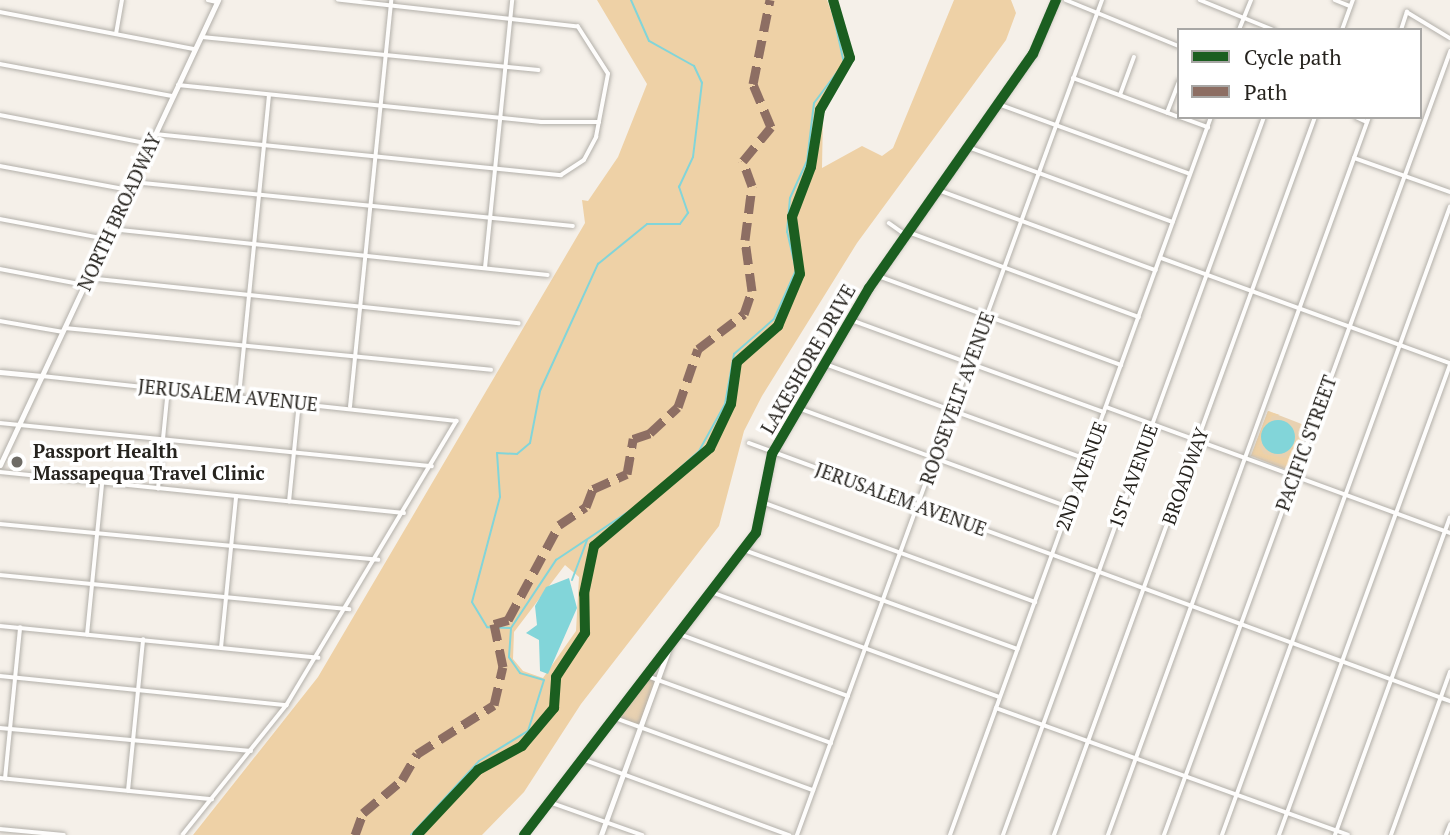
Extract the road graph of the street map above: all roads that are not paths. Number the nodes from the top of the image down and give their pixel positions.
1 (122, 0) edge
2 (208, 0) edge
3 (339, 0) edge
4 (512, 0) edge
5 (1056, 0) edge
6 (1066, 0) edge
7 (1102, 0) edge
8 (1200, 0) edge
9 (1251, 0) edge
10 (1335, 0) edge
11 (1353, 0) edge
12 (217, 1) edge
13 (391, 3) edge
14 (1350, 6) junction
15 (0, 12) edge
16 (1097, 13) junction
17 (510, 17) junction
18 (1244, 18) junction
19 (1240, 28) edge
20 (1269, 28) edge
21 (1343, 28) edge
22 (1402, 28) edge
23 (116, 34) junction
24 (201, 36) junction
25 (1450, 38) edge
26 (1177, 45) edge
27 (195, 49) junction
28 (1450, 52) edge
29 (385, 56) junction
30 (1134, 57) dead end
31 (0, 64) edge
32 (505, 67) junction
33 (538, 70) dead end
34 (1073, 78) junction
35 (178, 85) junction
36 (1177, 86) edge
37 (269, 95) junction
38 (1120, 95) junction
39 (173, 96) junction
40 (998, 104) junction
41 (380, 106) junction
42 (1167, 113) junction
43 (0, 116) edge
44 (1177, 116) edge
45 (500, 118) junction
46 (1185, 119) edge
47 (1210, 119) edge
48 (1263, 119) edge
49 (1314, 119) edge
50 (1368, 120) edge
51 (599, 122) junction
52 (1056, 126) junction
53 (1208, 127) junction
54 (155, 134) junction
55 (151, 144) junction
56 (264, 145) junction
57 (968, 147) junction
58 (374, 156) junction
59 (1354, 158) junction
60 (0, 166) edge
61 (495, 168) junction
62 (1039, 173) junction
63 (1190, 175) junction
64 (1404, 176) junction
65 (133, 182) junction
66 (129, 190) junction
67 (938, 190) junction
68 (1450, 192) edge
69 (259, 198) junction
70 (371, 207) junction
71 (1450, 207) edge
72 (490, 218) junction
73 (0, 219) edge
74 (1021, 221) junction
75 (1173, 222) junction
76 (889, 223) dead end
77 (573, 226) dead end
78 (111, 229) junction
79 (907, 234) junction
80 (107, 239) junction
81 (254, 246) junction
82 (365, 256) junction
83 (1161, 258) junction
84 (485, 268) junction
85 (1004, 268) junction
86 (0, 269) edge
87 (1156, 270) junction
88 (1207, 274) junction
89 (548, 275) dead end
90 (878, 276) junction
91 (88, 278) junction
92 (85, 285) junction
93 (1252, 291) junction
94 (249, 296) junction
95 (360, 307) junction
96 (1300, 308) junction
97 (987, 316) junction
98 (1139, 317) junction
99 (851, 320) junction
100 (0, 321) edge
101 (519, 323) dead end
102 (1349, 326) junction
103 (64, 330) junction
104 (1400, 344) junction
105 (244, 346) junction
106 (355, 357) junction
107 (969, 363) junction
108 (825, 364) junction
109 (1450, 364) edge
110 (1121, 365) junction
111 (491, 370) dead end
112 (0, 372) edge
113 (42, 376) junction
114 (168, 389) junction
115 (239, 396) junction
116 (299, 402) junction
117 (351, 407) junction
118 (798, 408) junction
119 (1105, 410) junction
120 (952, 411) junction
121 (0, 423) edge
122 (1152, 424) junction
123 (20, 425) junction
124 (163, 439) junction
125 (1198, 441) junction
126 (749, 443) dead end
127 (294, 452) junction
128 (773, 452) junction
129 (935, 458) junction
130 (1245, 458) junction
131 (1087, 460) junction
132 (0, 465) edge
133 (432, 466) junction
134 (0, 472) edge
135 (1295, 476) junction
136 (102, 484) junction
137 (158, 489) junction
138 (1346, 495) junction
139 (236, 497) junction
140 (289, 502) junction
141 (762, 502) junction
142 (917, 505) junction
143 (1069, 507) junction
144 (404, 513) junction
145 (1396, 513) junction
146 (1450, 518) edge
147 (0, 524) edge
148 (1448, 532) edge
149 (97, 533) junction
150 (231, 546) junction
151 (744, 550) junction
152 (900, 553) junction
153 (1052, 555) junction
154 (378, 560) junction
155 (1099, 572) junction
156 (0, 575) edge
157 (92, 584) junction
158 (1144, 589) junction
159 (711, 592) junction
160 (226, 597) junction
161 (883, 600) junction
162 (1035, 602) junction
163 (1191, 606) junction
164 (349, 609) junction
165 (1241, 624) junction
166 (0, 626) edge
167 (20, 628) junction
168 (679, 634) junction
169 (87, 635) junction
170 (142, 640) junction
171 (1292, 643) junction
172 (670, 645) junction
173 (221, 648) junction
174 (865, 648) junction
175 (1018, 649) junction
176 (318, 658) junction
177 (1342, 662) junction
178 (1450, 672) edge
179 (0, 676) edge
180 (647, 676) junction
181 (15, 678) junction
182 (658, 680) junction
183 (1391, 680) junction
184 (138, 690) junction
185 (848, 696) junction
186 (1000, 697) junction
187 (1441, 698) junction
188 (1450, 701) edge
189 (287, 705) junction
190 (996, 708) junction
191 (615, 718) junction
192 (1043, 724) junction
193 (0, 727) edge
194 (640, 727) junction
195 (10, 729) junction
196 (133, 739) junction
197 (1089, 741) junction
198 (831, 743) junction
199 (251, 751) junction
200 (1136, 758) junction
201 (582, 759) junction
202 (623, 775) junction
203 (1185, 776) junction
204 (3, 778) edge
205 (813, 790) junction
206 (128, 791) junction
207 (1236, 794) junction
208 (212, 799) junction
209 (549, 802) junction
210 (1287, 813) junction
211 (606, 822) junction
212 (1450, 825) edge
213 (0, 829) edge
214 (1336, 833) edge
215 (64, 835) edge
216 (183, 835) edge
217 (524, 835) edge
218 (601, 835) edge
219 (642, 835) edge
220 (789, 835) edge
221 (797, 835) edge
222 (950, 835) edge
223 (1003, 835) edge
224 (1054, 835) edge
225 (1108, 835) edge
226 (1164, 835) edge
227 (1222, 835) edge
228 (1279, 835) edge
229 (1348, 835) edge
230 (1391, 835) edge
231 (1446, 835) edge

1 - 23 street
2 - 12 street
3 - 13 street
4 - 17 street
5 - 40 street, LAKESHORE DRIVE
6 - 16 street
7 - 16 street, ROOSEVELT AVENUE
8 - 18 street
9 - 18 street
10 - 14 street
11 - 14 street
12 - 24 main road, NORTH BROADWAY
13 - 17 street
13 - 29 street
14 - 21 street
15 - 23 street
16 - 26 street
16 - 34 street, ROOSEVELT AVENUE
17 - 32 street
17 - 51 street
18 - 19 street
18 - 20 street
22 - 25 street
23 - 27 street
24 - 27 main road, NORTH BROADWAY
24 - 29 street
27 - 35 main road, NORTH BROADWAY
28 - 64 street, PACIFIC STREET
29 - 32 street
29 - 41 street
30 - 38 street
31 - 39 street
32 - 33 street
32 - 45 street
34 - 38 street
34 - 52 street, ROOSEVELT AVENUE
35 - 37 street
35 - 39 main road, NORTH BROADWAY
36 - 42 street
37 - 41 street
37 - 56 street
38 - 42 street
39 - 54 main road, NORTH BROADWAY
40 - 52 street
40 - 57 street, LAKESHORE DRIVE
41 - 45 street
41 - 58 street
42 - 44 street
43 - 55 street
45 - 51 street
45 - 61 street
46 - 53 street
47 - 53 street, 2ND AVENUE
48 - 88 street, 1ST AVENUE
49 - 93 street, BROADWAY
50 - 59 street
51 - 61 street
52 - 62 street, ROOSEVELT AVENUE
52 - 63 street
53 - 63 street, 2ND AVENUE
54 - 55 main road, NORTH BROADWAY
54 - 56 street
55 - 65 main road, NORTH BROADWAY
56 - 58 street
56 - 69 street
57 - 62 street
57 - 67 street, LAKESHORE DRIVE
58 - 61 street
58 - 70 street
59 - 64 street
59 - 96 street
60 - 66 street
61 - 72 street
62 - 74 street, ROOSEVELT AVENUE
62 - 75 street
63 - 75 street, 2ND AVENUE
64 - 68 street
64 - 102 street, PACIFIC STREET
65 - 66 main road, NORTH BROADWAY
65 - 69 street
66 - 78 main road, NORTH BROADWAY
67 - 74 street
67 - 79 street, LAKESHORE DRIVE
69 - 70 street
69 - 81 street
70 - 72 street
70 - 82 street
71 - 104 street
72 - 77 street
72 - 84 street
73 - 80 street
74 - 85 street, ROOSEVELT AVENUE
74 - 87 street
75 - 83 street, 2ND AVENUE
76 - 79 street
78 - 80 main road, NORTH BROADWAY
78 - 81 street
79 - 85 street
79 - 90 street, LAKESHORE DRIVE
80 - 91 main road, NORTH BROADWAY
81 - 82 street
81 - 94 street
82 - 84 street
82 - 95 street
83 - 87 street, 2ND AVENUE
83 - 88 street
84 - 89 street
85 - 97 street, ROOSEVELT AVENUE
85 - 98 street
86 - 92 street
87 - 98 street, 2ND AVENUE
88 - 93 street
88 - 122 street, 1ST AVENUE
90 - 97 street
90 - 99 street, LAKESHORE DRIVE
91 - 92 main road, NORTH BROADWAY
91 - 94 street
92 - 103 main road, NORTH BROADWAY
93 - 96 street
93 - 125 street, BROADWAY
94 - 95 street
94 - 105 street
95 - 101 street
95 - 106 street
96 - 102 street
96 - 130 street
97 - 107 street, ROOSEVELT AVENUE
97 - 110 street
98 - 110 street, 2ND AVENUE
99 - 107 street
99 - 108 street, LAKESHORE DRIVE
100 - 103 street
102 - 104 street
102 - 135 street, PACIFIC STREET
103 - 105 street
103 - 113 main road, NORTH BROADWAY
104 - 109 street
104 - 138 street
105 - 106 street
105 - 115 street
106 - 111 street
106 - 117 street
107 - 119 street
107 - 120 street, ROOSEVELT AVENUE
108 - 118 street, LAKESHORE DRIVE
108 - 120 street
109 - 145 street
110 - 119 street, 2ND AVENUE
112 - 113 main road, JERUSALEM AVENUE
113 - 114 street, JERUSALEM AVENUE
113 - 123 main road, NORTH BROADWAY
114 - 115 street, JERUSALEM AVENUE
114 - 124 street
115 - 116 street, JERUSALEM AVENUE
116 - 117 street, JERUSALEM AVENUE
116 - 127 street
117 - 133 street, JERUSALEM AVENUE
118 - 128 street, LAKESHORE DRIVE
118 - 129 street
119 - 122 street
119 - 131 street, 2ND AVENUE
120 - 129 street, ROOSEVELT AVENUE
120 - 131 street
121 - 123 street
122 - 125 street
122 - 155 street, 1ST AVENUE
123 - 124 street
123 - 132 main road
124 - 127 street
124 - 137 street
125 - 130 street
125 - 158 street, BROADWAY
126 - 128 street, JERUSALEM AVENUE
127 - 133 street
127 - 140 street
128 - 141 street, LAKESHORE DRIVE
128 - 142 street, JERUSALEM AVENUE
129 - 142 street, ROOSEVELT AVENUE
129 - 143 street
130 - 135 street
130 - 163 street
131 - 143 street, 2ND AVENUE
133 - 144 street
134 - 136 street
135 - 138 street
135 - 165 street, PACIFIC STREET
136 - 137 street
136 - 149 street
137 - 139 street
138 - 145 street
138 - 171 street
139 - 140 street
139 - 150 street
140 - 144 street
141 - 151 street, LAKESHORE DRIVE
141 - 152 street
142 - 152 street, ROOSEVELT AVENUE
142 - 153 street, JERUSALEM AVENUE
143 - 153 street, 2ND AVENUE
144 - 154 street
145 - 148 street
145 - 177 street
146 - 148 street
147 - 149 street
148 - 183 street
149 - 150 street
149 - 157 street
150 - 154 street
150 - 160 street
151 - 159 street, LAKESHORE DRIVE
151 - 161 street
152 - 161 street, ROOSEVELT AVENUE
152 - 162 street
153 - 155 street, JERUSALEM AVENUE
153 - 162 street, 2ND AVENUE
154 - 164 street
155 - 158 street, JERUSALEM AVENUE
155 - 192 street, 1ST AVENUE
156 - 157 street
157 - 160 street
157 - 169 street
158 - 163 street, JERUSALEM AVENUE
158 - 197 street, BROADWAY
159 - 168 street, LAKESHORE DRIVE
159 - 174 street
160 - 164 street
160 - 173 street
161 - 174 street, ROOSEVELT AVENUE
161 - 175 street
162 - 175 street, 2ND AVENUE
163 - 165 street, JERUSALEM AVENUE
163 - 200 street
164 - 176 street
165 - 171 street, JERUSALEM AVENUE
165 - 203 street, PACIFIC STREET
166 - 167 street
167 - 169 street
167 - 181 street
168 - 172 street, LAKESHORE DRIVE
168 - 185 street
169 - 170 street
170 - 173 street
170 - 184 street
171 - 177 street, JERUSALEM AVENUE
171 - 207 street
172 - 180 street, LAKESHORE DRIVE
172 - 182 street
173 - 176 street
174 - 185 street, ROOSEVELT AVENUE
174 - 186 street
175 - 186 street, 2ND AVENUE
176 - 189 street
177 - 183 street, JERUSALEM AVENUE
177 - 210 street
178 - 187 street
179 - 181 street
180 - 182 street
180 - 191 street, LAKESHORE DRIVE
181 - 184 street
181 - 195 street
182 - 194 street
182 - 198 street
183 - 187 street, JERUSALEM AVENUE
183 - 214 street
184 - 189 street
184 - 196 street
185 - 198 street, ROOSEVELT AVENUE
186 - 190 street, 2ND AVENUE
187 - 188 street, JERUSALEM AVENUE
187 - 230 street
189 - 199 street
190 - 192 street
190 - 222 street, 2ND AVENUE
191 - 194 street
191 - 201 street, LAKESHORE DRIVE
192 - 197 street
192 - 223 street, 1ST AVENUE
193 - 195 street
194 - 202 street
194 - 205 street
195 - 196 street
195 - 204 street
196 - 199 street
196 - 206 street
197 - 200 street
197 - 224 street, BROADWAY
198 - 205 street, ROOSEVELT AVENUE
199 - 208 street
200 - 203 street
200 - 225 street
201 - 202 street
201 - 209 street, LAKESHORE DRIVE
202 - 211 street
202 - 220 street
203 - 207 street
203 - 226 street, PACIFIC STREET
204 - 206 street
205 - 221 street, ROOSEVELT AVENUE
206 - 208 street
207 - 210 street
207 - 227 street
208 - 216 street
209 - 211 street
209 - 217 street, LAKESHORE DRIVE
210 - 214 street
210 - 228 street
211 - 218 street
211 - 219 street
212 - 231 street
213 - 215 street
214 - 229 street

